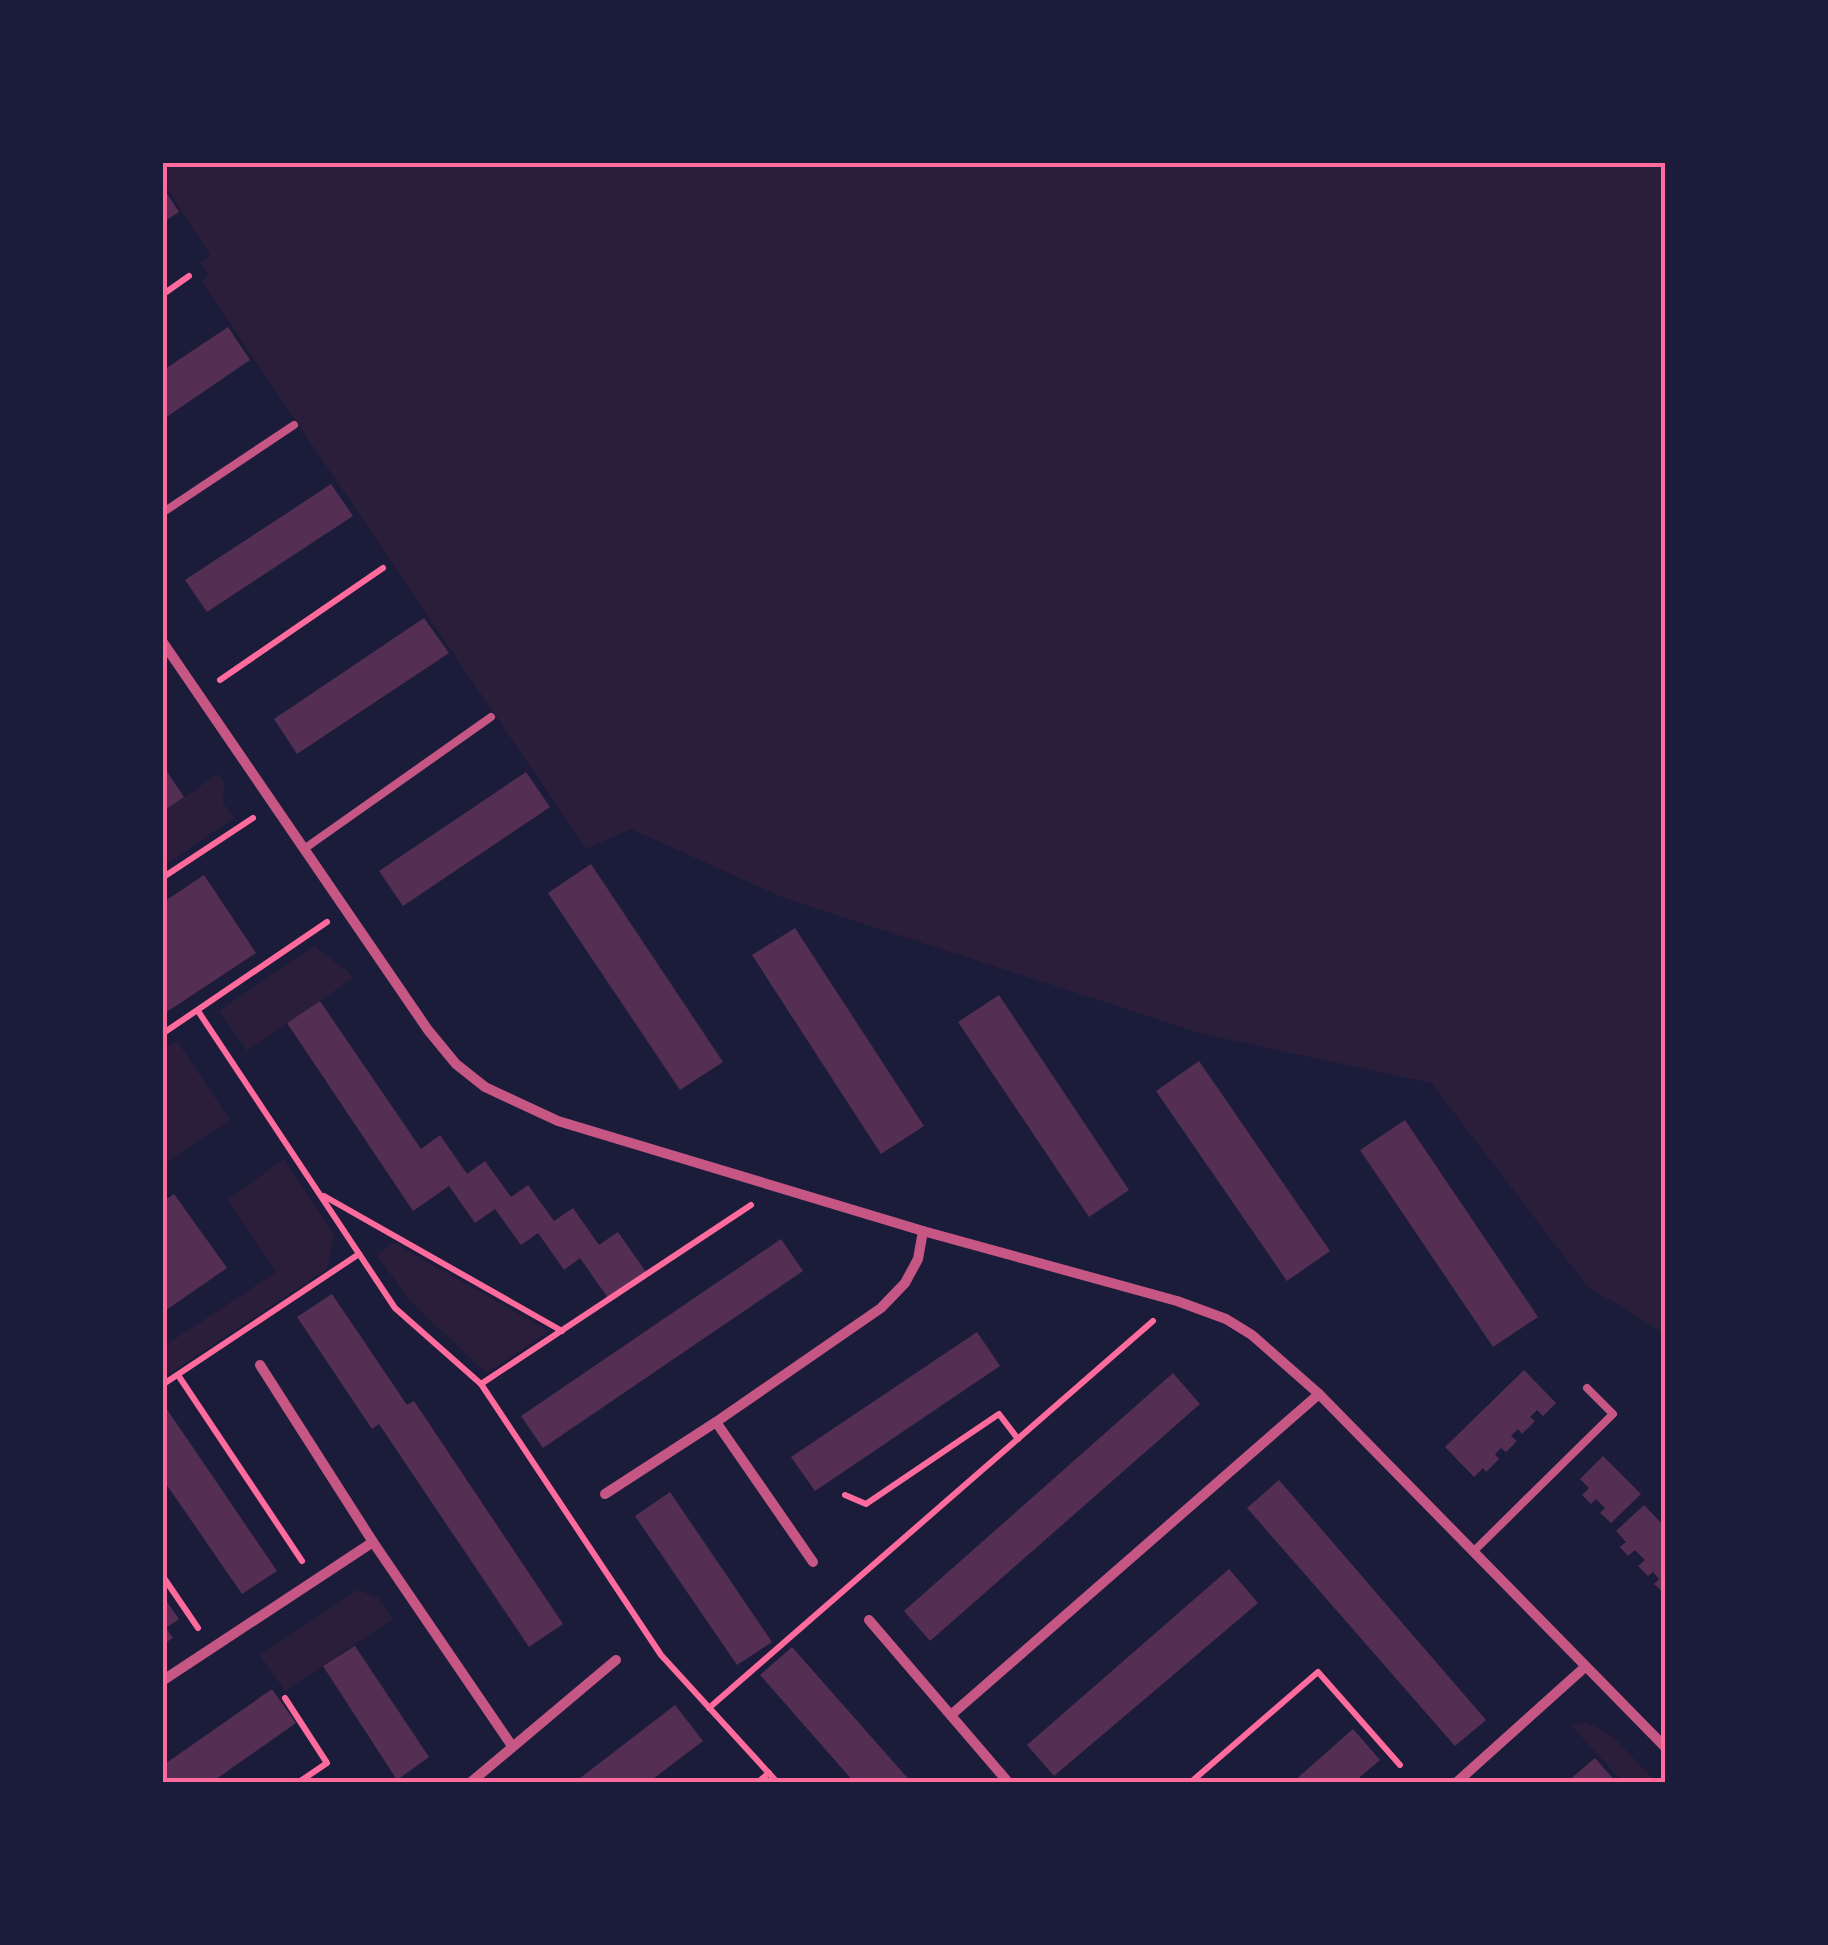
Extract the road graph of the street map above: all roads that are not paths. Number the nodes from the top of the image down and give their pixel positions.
1 (294, 425) dead end
2 (162, 513) edge
3 (162, 641) edge
4 (491, 717) dead end
5 (304, 849) junction
6 (923, 1231) junction
7 (260, 1365) dead end
8 (1587, 1388) dead end
9 (1318, 1394) junction
10 (716, 1422) junction
11 (605, 1494) dead end
12 (374, 1542) junction
13 (1475, 1550) junction
14 (813, 1562) dead end
15 (869, 1620) dead end
16 (616, 1660) dead end
17 (1585, 1667) junction
18 (162, 1680) edge
19 (951, 1715) junction
20 (512, 1746) junction
21 (1666, 1748) edge
22 (471, 1782) edge
23 (1008, 1782) edge
24 (1457, 1782) edge

1 - 2 lane
3 - 5 street
4 - 5 lane
5 - 6 street
6 - 9 street
6 - 10 street
7 - 12 street
8 - 13 lane
9 - 13 street
9 - 19 street
10 - 11 street
10 - 14 street
12 - 18 street
12 - 20 street
13 - 17 street
15 - 19 street
16 - 20 street
17 - 21 street
17 - 24 street
19 - 23 street
20 - 22 street

